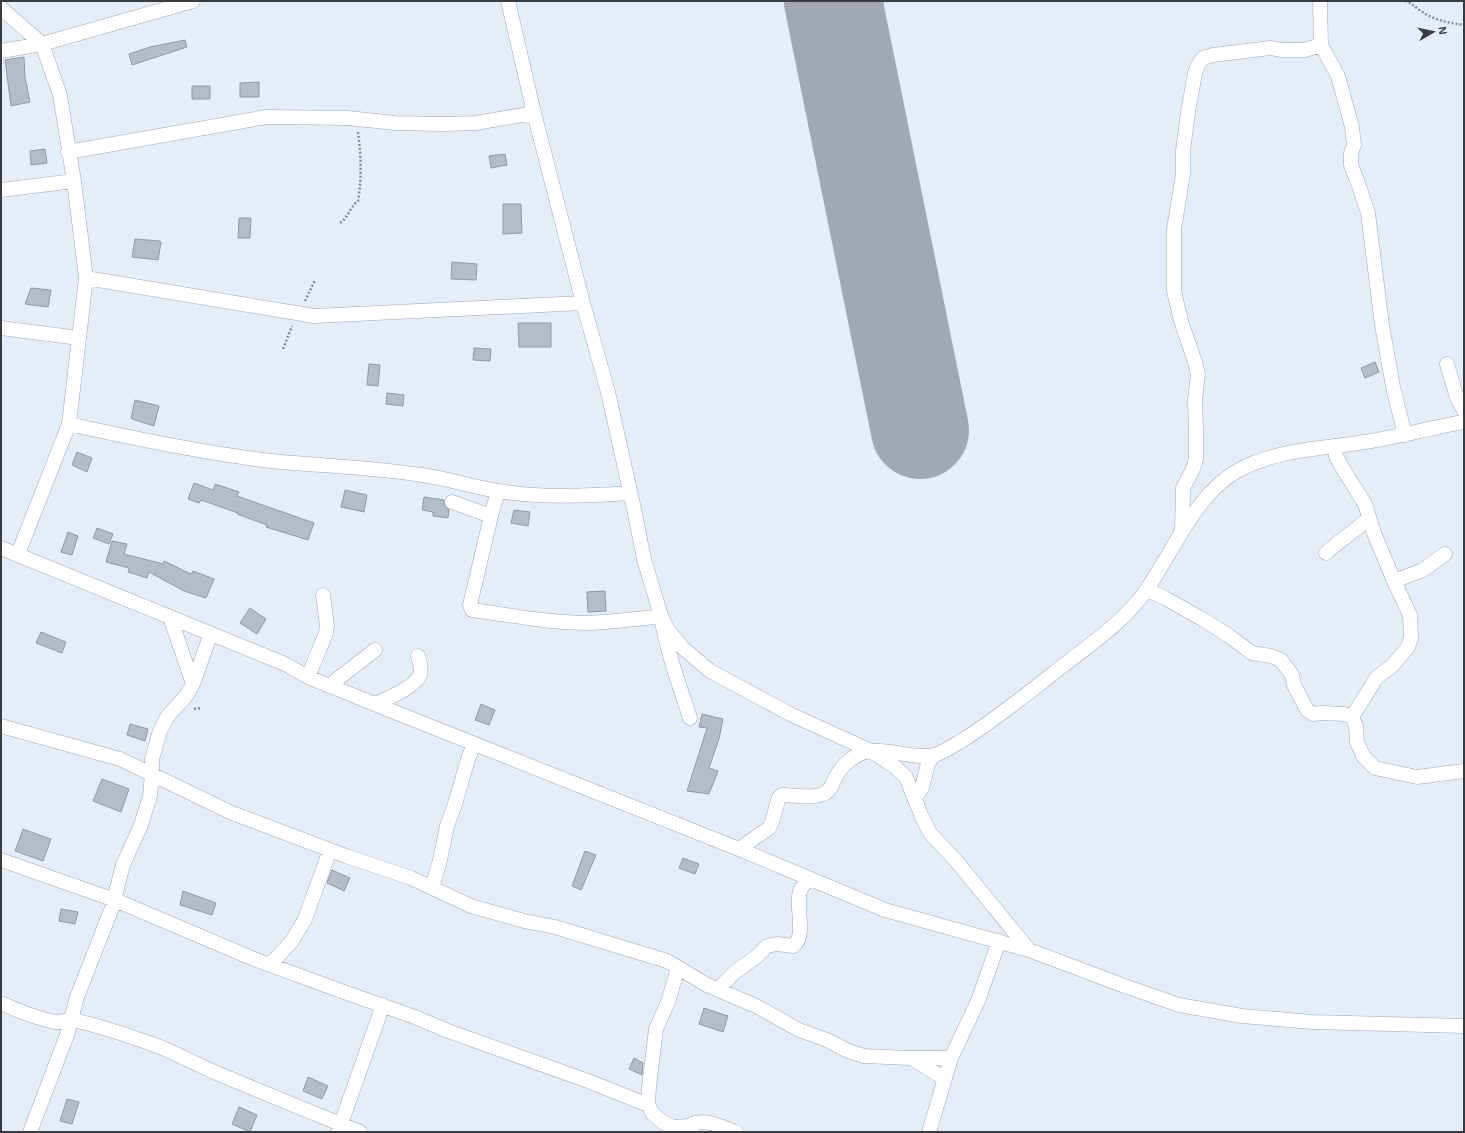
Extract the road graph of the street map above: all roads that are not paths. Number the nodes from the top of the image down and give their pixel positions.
1 (193, 1) edge
2 (508, 1) edge
3 (1320, 1) edge
4 (1, 8) edge
5 (42, 44) junction
6 (1322, 45) junction
7 (1, 51) edge
8 (534, 114) junction
9 (68, 152) junction
10 (74, 182) junction
11 (1, 190) edge
12 (86, 278) junction
13 (583, 303) junction
14 (1, 328) edge
15 (78, 338) junction
16 (1447, 364) dead end
17 (1464, 411) edge
18 (1464, 422) edge
19 (69, 424) junction
20 (1405, 435) junction
21 (1334, 446) junction
22 (498, 491) junction
23 (630, 493) junction
24 (452, 502) dead end
25 (491, 516) junction
26 (1369, 517) junction
27 (1182, 530) junction
28 (1, 548) edge
29 (1326, 552) dead end
30 (18, 554) junction
31 (1445, 554) dead end
32 (1394, 581) junction
33 (1147, 590) junction
34 (323, 595) dead end
35 (661, 616) junction
36 (170, 617) junction
37 (211, 633) junction
38 (375, 650) dead end
39 (418, 656) dead end
40 (308, 676) junction
41 (193, 684) junction
42 (332, 686) junction
43 (375, 704) junction
44 (1352, 717) junction
45 (690, 718) dead end
46 (1, 726) edge
47 (474, 744) junction
48 (870, 750) junction
49 (934, 755) junction
50 (1464, 771) edge
51 (152, 774) junction
52 (915, 798) junction
53 (330, 850) junction
54 (744, 851) junction
55 (1, 860) edge
56 (811, 879) junction
57 (432, 888) junction
58 (115, 900) junction
59 (999, 941) junction
60 (1029, 950) junction
61 (270, 964) junction
62 (678, 968) junction
63 (718, 989) junction
64 (1, 1003) edge
65 (383, 1005) junction
66 (71, 1020) junction
67 (1464, 1026) edge
68 (911, 1058) junction
69 (952, 1058) junction
70 (945, 1079) junction
71 (648, 1105) junction
72 (339, 1128) edge
73 (692, 1128) edge
74 (30, 1132) edge
75 (360, 1132) edge
76 (736, 1132) edge
77 (930, 1132) edge

1 - 5 street
2 - 8 street
3 - 6 street
4 - 5 street
5 - 7 street
5 - 9 street
6 - 20 street
6 - 27 street
8 - 9 street
8 - 13 street
9 - 10 street
10 - 11 street
10 - 12 street
12 - 13 street
12 - 15 street
13 - 23 street
14 - 15 street
15 - 19 street
16 - 17 street
18 - 20 street
19 - 22 street
19 - 30 street
20 - 21 street
21 - 26 street
21 - 27 street
22 - 23 street
22 - 25 street
23 - 35 street
24 - 25 street
25 - 35 street
26 - 29 street
26 - 32 street
27 - 33 street
28 - 30 street
30 - 36 street
31 - 32 street
32 - 44 street
33 - 44 street
33 - 49 street
34 - 40 street
35 - 45 street
35 - 48 street
36 - 37 street
36 - 41 street
37 - 40 street
37 - 41 street
38 - 42 street
39 - 43 street
40 - 42 street
41 - 51 street
42 - 43 street
43 - 47 street
44 - 50 street
46 - 51 street
47 - 54 street
47 - 57 street
48 - 49 street
48 - 52 street
48 - 54 street
49 - 52 street
51 - 53 street
51 - 58 street
52 - 60 street
53 - 57 street
53 - 61 street
54 - 56 street
55 - 58 street
56 - 59 street
56 - 63 street
57 - 62 street
58 - 61 street
58 - 66 street
59 - 60 street
59 - 69 street
60 - 67 street
61 - 65 street
62 - 63 street
62 - 71 street
63 - 68 street
64 - 66 street
65 - 71 street
65 - 72 street
66 - 72 street
66 - 74 street
68 - 69 street
68 - 70 street
69 - 70 street
70 - 77 street
71 - 73 street
72 - 75 street
73 - 76 street

